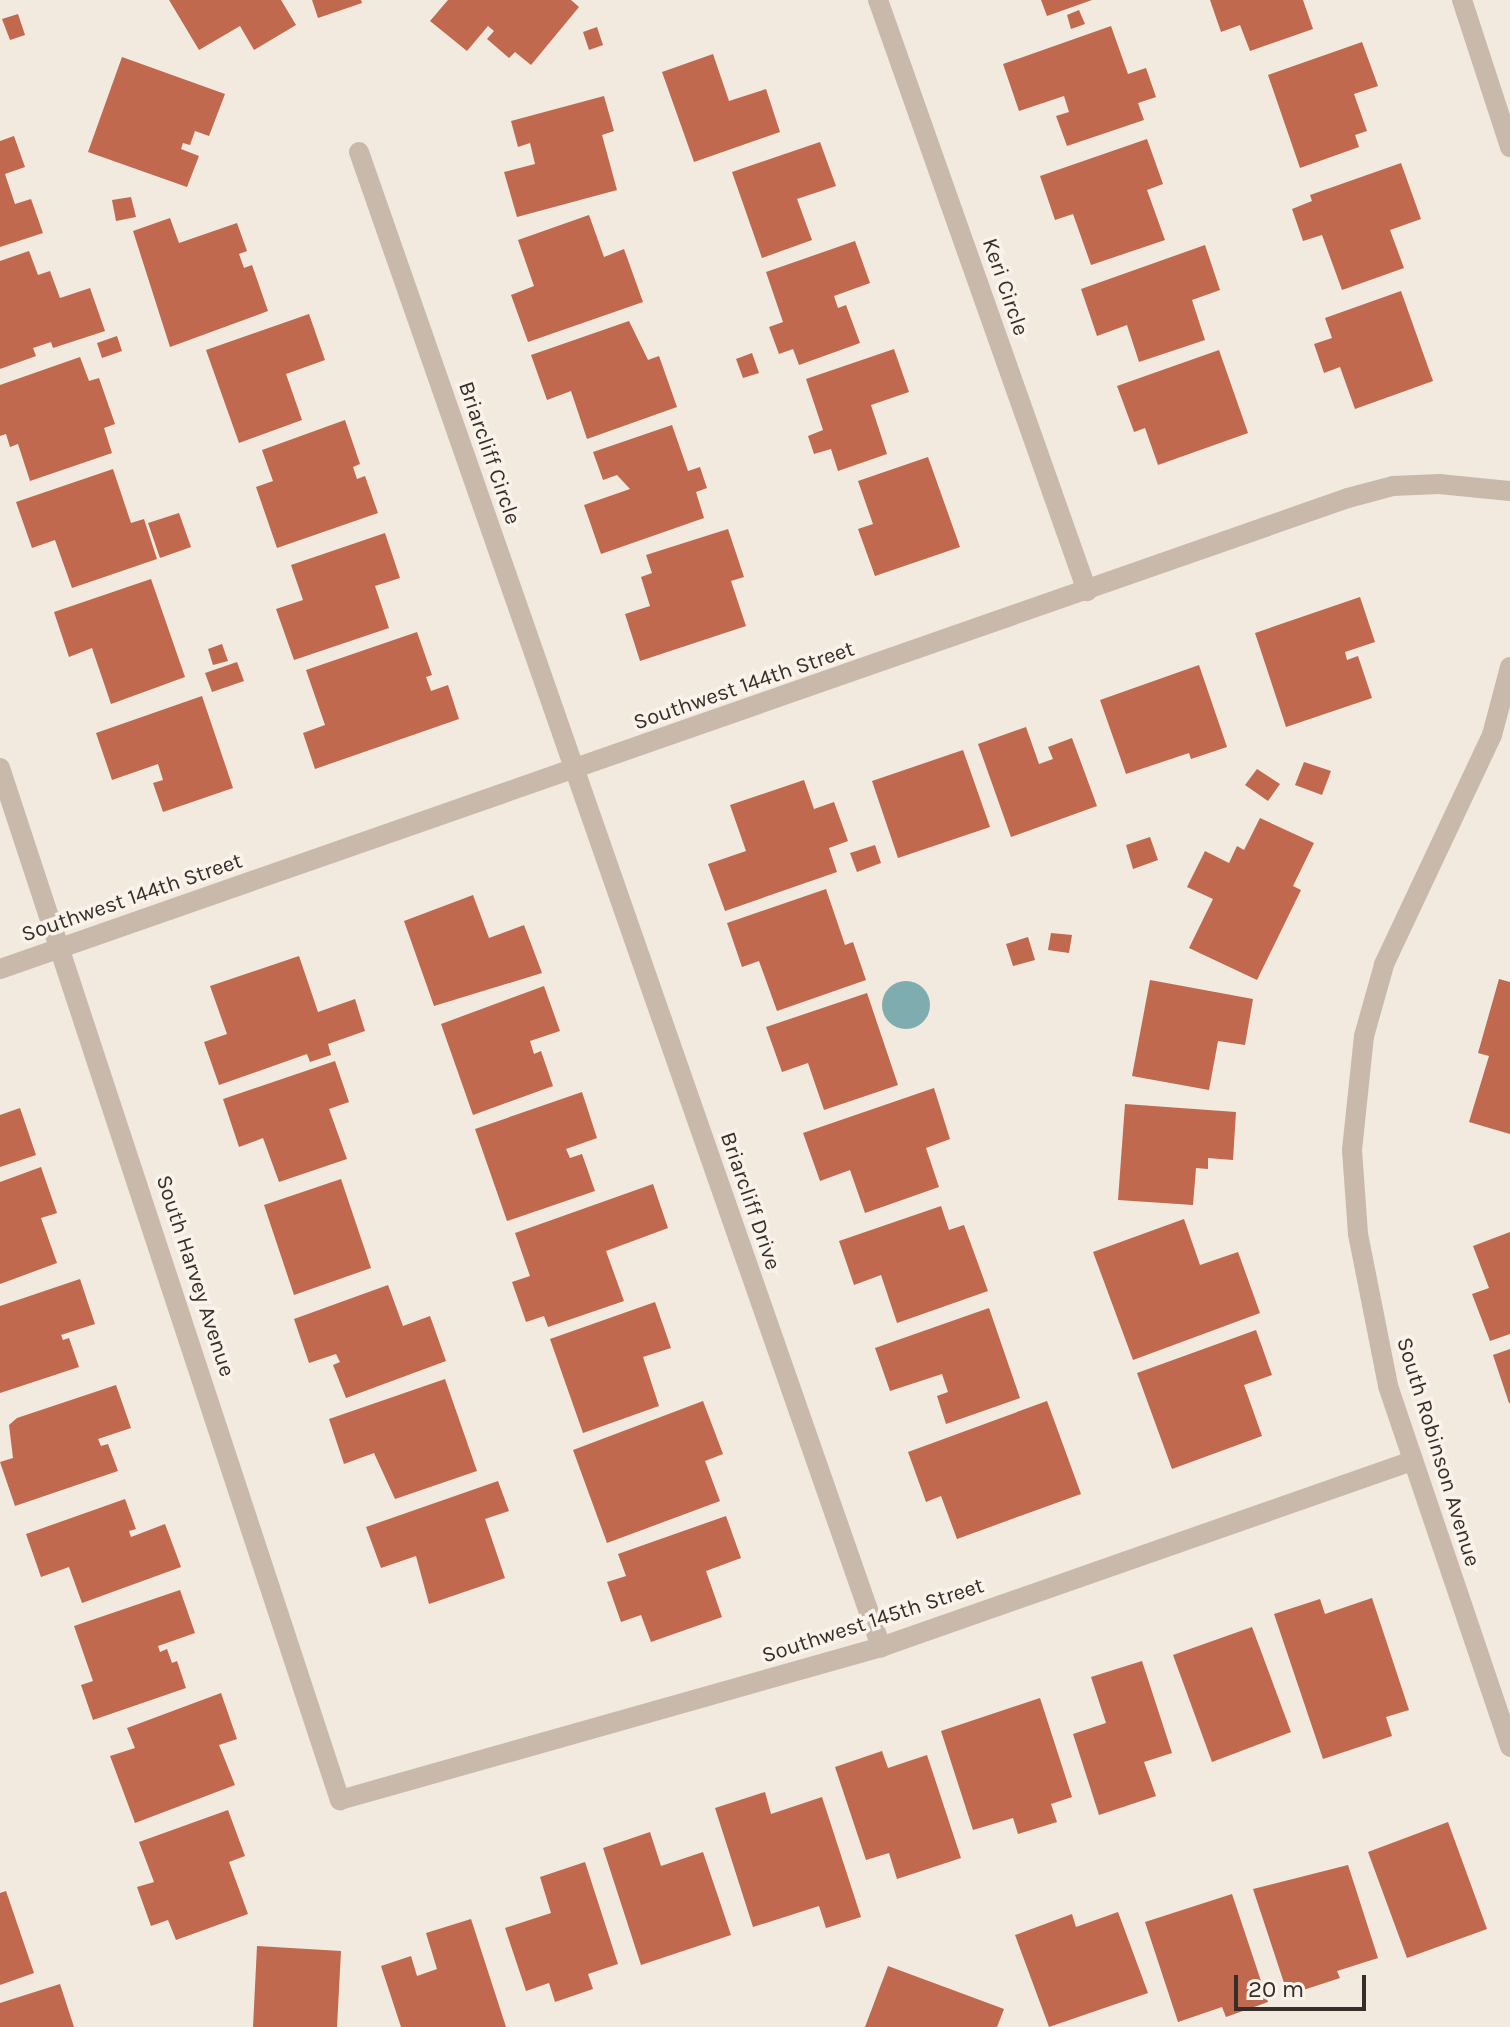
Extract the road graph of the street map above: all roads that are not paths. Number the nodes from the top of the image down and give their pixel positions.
1 (878, 0) edge
2 (1462, 0) edge
3 (1510, 147) edge
4 (359, 152) dead end
5 (1510, 491) edge
6 (1087, 591) junction
7 (1510, 667) edge
8 (0, 768) edge
9 (574, 771) junction
10 (62, 947) junction
11 (0, 969) edge
12 (1412, 1461) junction
13 (881, 1647) junction
14 (1510, 1747) edge
15 (340, 1800) joint

1 - 6 street, Keri Circle
2 - 3 street
4 - 9 street, Briarcliff Circle
5 - 6 street, Southwest 144th Street
6 - 9 street, Southwest 144th Street
7 - 12 street, South Robinson Avenue
8 - 10 street, South Harvey Avenue
9 - 10 street, Southwest 144th Street
9 - 13 street, Briarcliff Drive
10 - 11 street, Southwest 144th Street
10 - 15 street, South Harvey Avenue
12 - 13 street, Southwest 145th Street
12 - 14 street, South Robinson Avenue
13 - 15 street, Southwest 145th Street

